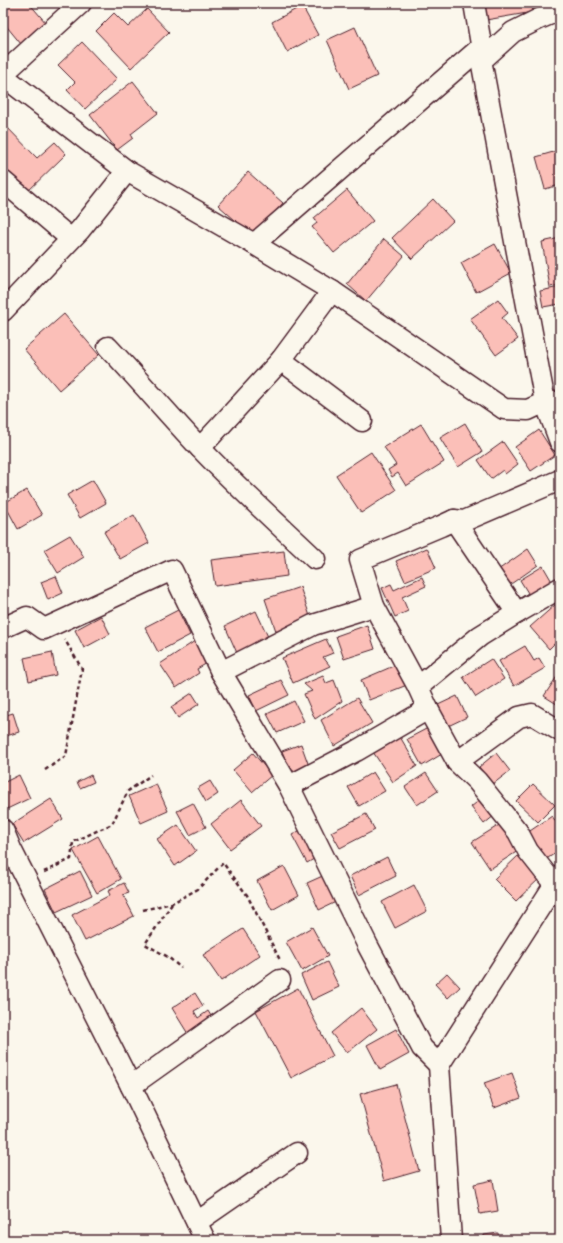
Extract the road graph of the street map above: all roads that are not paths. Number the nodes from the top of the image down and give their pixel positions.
1 (82, 3) edge
2 (474, 3) edge
3 (560, 10) edge
4 (481, 55) junction
5 (3, 75) edge
6 (127, 171) junction
7 (3, 181) edge
8 (71, 239) junction
9 (254, 244) junction
10 (332, 291) junction
11 (3, 311) edge
12 (108, 347) dead end
13 (281, 360) junction
14 (553, 402) edge
15 (362, 421) dead end
16 (560, 442) edge
17 (200, 448) junction
18 (560, 480) edge
19 (454, 520) junction
20 (315, 559) dead end
21 (560, 588) edge
22 (374, 606) junction
23 (517, 613) junction
24 (3, 628) edge
25 (221, 672) junction
26 (418, 687) junction
27 (428, 709) junction
28 (560, 731) edge
29 (456, 762) junction
30 (289, 786) junction
31 (3, 830) edge
32 (557, 880) edge
33 (280, 980) road end
34 (439, 1065) junction
35 (131, 1086) junction
36 (297, 1153) dead end
37 (201, 1231) edge
38 (451, 1240) edge

1 - 5 street
2 - 4 street
3 - 4 street
4 - 9 street
4 - 14 street
5 - 6 street
6 - 8 street
6 - 9 street
7 - 8 street
8 - 11 street
9 - 10 street
10 - 13 street
10 - 14 street
12 - 17 street
13 - 15 street
13 - 17 street
14 - 16 street
17 - 20 street
18 - 19 street
19 - 22 street
19 - 23 street
21 - 23 street
22 - 25 street
22 - 26 street
23 - 26 street
24 - 25 street
25 - 30 street
26 - 27 street
27 - 29 street
27 - 30 street
28 - 29 street
29 - 32 street
30 - 34 street
31 - 35 street
32 - 34 street
33 - 35 street
34 - 38 street
35 - 37 street
36 - 37 street

